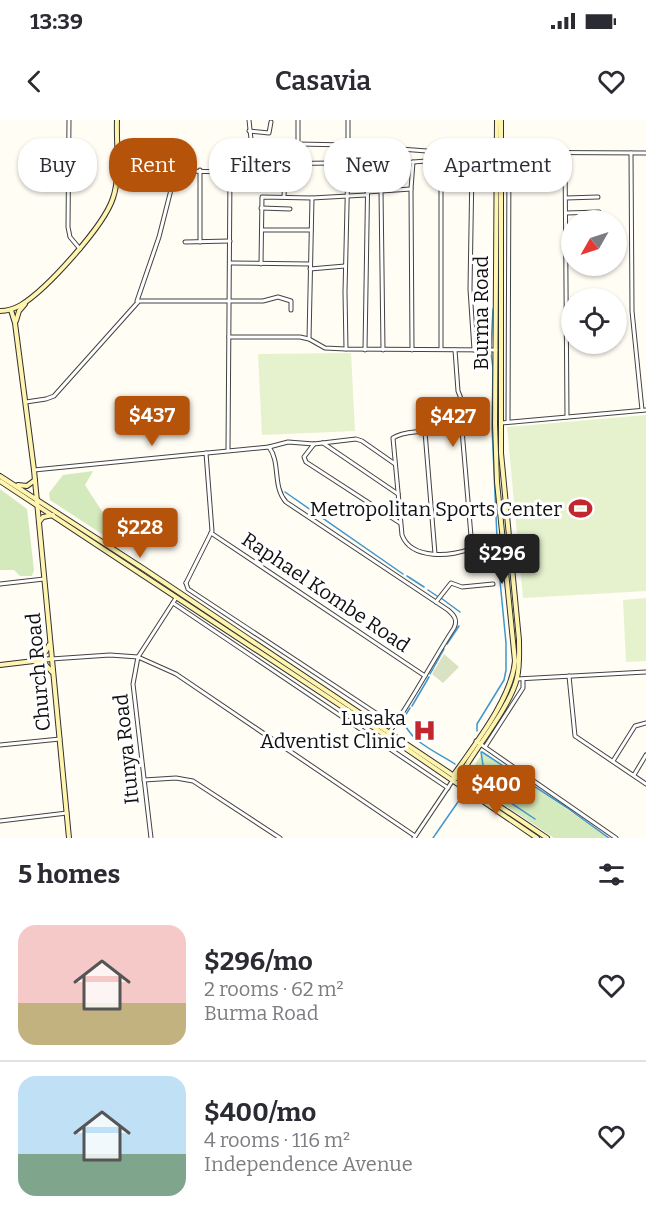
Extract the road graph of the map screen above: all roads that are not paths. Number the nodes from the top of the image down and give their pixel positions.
1 (69, 120) edge
2 (117, 120) edge
3 (249, 120) edge
4 (298, 120) edge
5 (348, 120) edge
6 (497, 120) edge
7 (501, 120) edge
8 (271, 122) dead end
9 (249, 131) junction
10 (117, 138) edge
11 (250, 138) edge
12 (298, 138) edge
13 (348, 138) edge
14 (498, 138) edge
15 (500, 138) edge
16 (572, 153) edge
17 (631, 153) junction
18 (646, 153) edge
19 (413, 162) joint
20 (423, 162) edge
21 (197, 170) edge
22 (200, 170) junction
23 (209, 171) edge
24 (411, 189) joint
25 (114, 192) edge
26 (170, 192) edge
27 (230, 192) edge
28 (284, 192) edge
29 (372, 192) edge
30 (381, 192) edge
31 (440, 192) edge
32 (471, 192) edge
33 (498, 192) edge
34 (499, 192) edge
35 (509, 192) edge
36 (566, 192) edge
37 (367, 193) junction
38 (348, 195) junction
39 (284, 196) junction
40 (598, 196) dead end
41 (312, 198) junction
42 (566, 198) junction
43 (261, 208) junction
44 (290, 209) dead end
45 (566, 210) edge
46 (261, 230) junction
47 (311, 230) junction
48 (230, 241) junction
49 (185, 242) dead end
50 (200, 242) junction
51 (80, 249) junction
52 (230, 263) junction
53 (261, 264) junction
54 (310, 264) junction
55 (345, 266) junction
56 (310, 269) junction
57 (566, 276) edge
58 (228, 300) junction
59 (27, 301) junction
60 (136, 303) junction
61 (11, 310) junction
62 (291, 310) dead end
63 (0, 311) edge
64 (15, 324) junction
65 (229, 337) junction
66 (309, 339) junction
67 (346, 349) junction
68 (441, 349) junction
69 (365, 350) junction
70 (383, 350) junction
71 (412, 350) junction
72 (455, 350) junction
73 (474, 350) junction
74 (496, 350) junction
75 (26, 402) junction
76 (644, 410) edge
77 (567, 417) junction
78 (508, 422) junction
79 (498, 424) junction
80 (462, 430) junction
81 (425, 432) junction
82 (323, 443) junction
83 (314, 444) junction
84 (269, 447) junction
85 (228, 450) junction
86 (206, 453) junction
87 (395, 464) junction
88 (34, 470) junction
89 (0, 476) edge
90 (34, 480) junction
91 (0, 481) edge
92 (14, 484) junction
93 (398, 494) junction
94 (36, 498) junction
95 (35, 504) junction
96 (54, 516) junction
97 (38, 524) junction
98 (400, 524) junction
99 (211, 533) junction
100 (435, 554) junction
101 (44, 579) junction
102 (0, 584) edge
103 (493, 584) dead end
104 (177, 596) junction
105 (436, 602) junction
106 (173, 603) junction
107 (50, 639) junction
108 (138, 657) junction
109 (51, 659) junction
110 (30, 662) junction
111 (0, 665) edge
112 (646, 672) edge
113 (53, 676) junction
114 (425, 676) junction
115 (569, 676) junction
116 (514, 679) junction
117 (523, 679) junction
118 (646, 723) edge
119 (394, 725) junction
120 (388, 734) junction
121 (60, 739) junction
122 (478, 742) junction
123 (0, 745) edge
124 (485, 747) junction
125 (646, 755) edge
126 (613, 761) junction
127 (634, 775) junction
128 (455, 778) junction
129 (144, 780) junction
130 (646, 784) edge
131 (448, 788) junction
132 (67, 813) junction
133 (0, 821) edge
134 (414, 837) edge
135 (69, 838) edge
136 (151, 838) edge
137 (280, 838) edge
138 (537, 838) edge
139 (547, 838) edge
140 (616, 838) edge

1 - 51 street
2 - 10 main road
3 - 9 street
4 - 12 street
5 - 13 street
6 - 14 main road, Burma Road
7 - 15 main road, Burma Road
8 - 9 street
9 - 11 street
16 - 17 street
17 - 18 street
17 - 76 street
19 - 20 street
19 - 24 street
21 - 22 street
22 - 23 street
22 - 50 street
24 - 71 street
25 - 51 main road
26 - 60 street
27 - 48 street
28 - 39 street
29 - 37 street
30 - 70 street
31 - 68 street
32 - 73 street
33 - 74 main road, Burma Road
34 - 79 main road, Burma Road
35 - 78 street
36 - 42 street
37 - 38 street
37 - 69 street
38 - 41 street
38 - 55 street
39 - 41 street
39 - 43 street
40 - 42 street
41 - 47 street
42 - 45 street
43 - 44 street
43 - 46 street
46 - 47 street
46 - 53 street
47 - 54 street
48 - 50 street
48 - 52 street
49 - 50 street
51 - 59 main road
52 - 53 street
52 - 58 street
53 - 54 street
54 - 56 street
55 - 56 street
55 - 67 street
56 - 66 street
57 - 77 street
58 - 60 street
58 - 62 street
58 - 65 street
59 - 61 main road
59 - 64 main road
60 - 75 street
61 - 63 main road
61 - 64 main road, Church Road
64 - 75 main road, Church Road
65 - 66 street
65 - 85 street
66 - 67 street
67 - 69 street
68 - 71 street
68 - 72 street
69 - 70 street
70 - 71 street
72 - 73 street
72 - 80 street
73 - 74 street
74 - 79 main road, Burma Road
75 - 88 main road, Church Road
76 - 77 street
77 - 78 street
78 - 79 street
79 - 116 main road, Burma Road
80 - 81 street
80 - 100 street
81 - 87 street
81 - 100 street
82 - 83 street
82 - 87 street
82 - 93 street
83 - 84 street
83 - 98 street
84 - 85 street
84 - 105 street
85 - 86 street
86 - 88 street
86 - 99 street
87 - 93 street
88 - 90 main road, Church Road
89 - 92 main road
90 - 92 main road
90 - 94 main road, Church Road
91 - 95 main road
92 - 94 main road
93 - 98 street
94 - 95 main road, Church Road
94 - 120 main road
95 - 96 main road
95 - 97 main road, Church Road
96 - 97 main road
96 - 104 main road
97 - 101 main road, Church Road
98 - 100 street
99 - 114 street, Raphael Kombe Road
99 - 119 street
101 - 102 street
101 - 107 main road, Church Road
103 - 105 street
104 - 106 street
104 - 120 main road
105 - 114 street
106 - 108 street
106 - 131 street
107 - 109 main road, Church Road
107 - 110 main road
108 - 109 street
108 - 129 street, Itunya Road
108 - 134 street
109 - 110 main road
109 - 113 main road, Church Road
110 - 111 main road
110 - 113 main road
112 - 115 street
113 - 121 main road, Church Road
114 - 119 street
115 - 117 street
115 - 126 street
116 - 117 street
116 - 122 main road, Burma Road
117 - 124 street
118 - 126 street
119 - 120 street
120 - 128 main road
121 - 123 street
121 - 132 main road, Church Road
122 - 124 street
122 - 128 main road, Burma Road
124 - 140 street
125 - 127 street
126 - 127 street
127 - 130 street
128 - 131 street
128 - 138 main road
128 - 139 main road
129 - 136 street, Itunya Road
129 - 137 street
131 - 134 street
132 - 133 street
132 - 135 main road, Church Road

